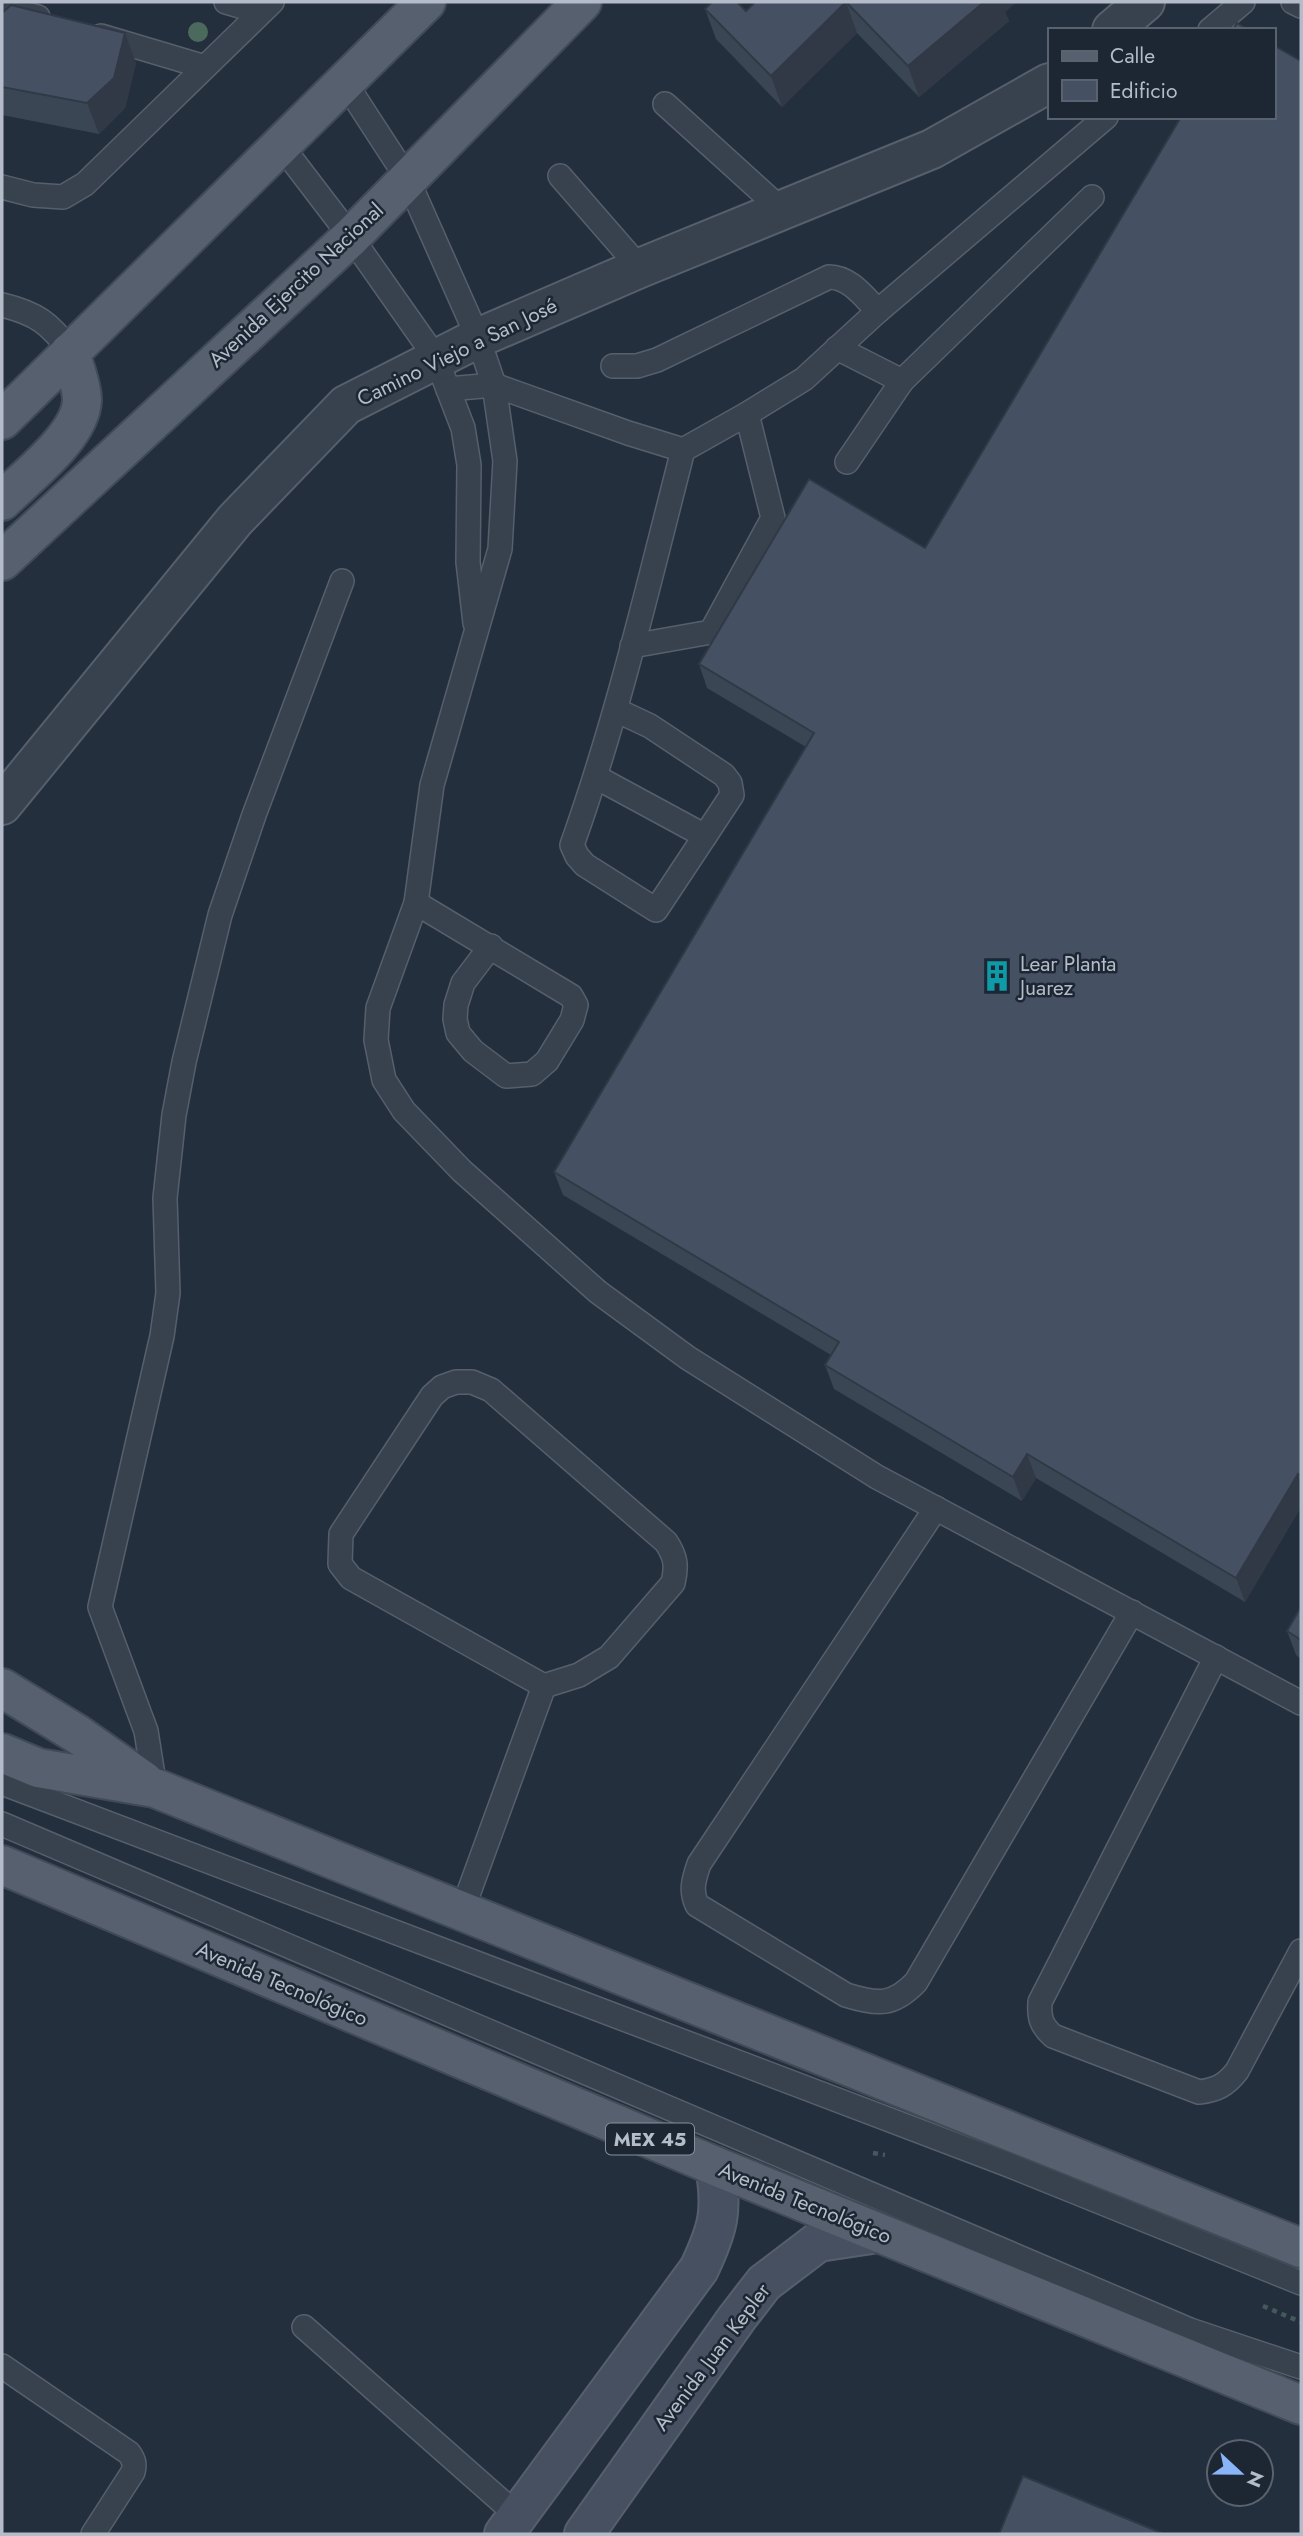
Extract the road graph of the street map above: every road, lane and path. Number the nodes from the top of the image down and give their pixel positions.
1 (226, 2) edge
2 (426, 2) edge
3 (582, 2) edge
4 (1145, 2) edge
5 (1243, 2) edge
6 (1293, 2) edge
7 (1301, 6) edge
8 (2, 7) edge
9 (266, 7) edge
10 (52, 22) edge
11 (1114, 28) edge
12 (1212, 28) edge
13 (78, 29) edge
14 (205, 66) junction
15 (344, 81) junction
16 (1048, 84) edge
17 (665, 104) dead end
18 (1104, 119) edge
19 (280, 144) junction
20 (560, 176) dead end
21 (407, 178) junction
22 (2, 187) edge
23 (1092, 197) dead end
24 (783, 211) junction
25 (351, 237) junction
26 (640, 268) junction
27 (2, 304) edge
28 (878, 311) junction
29 (478, 338) junction
30 (837, 348) junction
31 (70, 352) junction
32 (613, 366) dead end
33 (442, 373) junction
34 (902, 381) junction
35 (494, 385) junction
36 (747, 414) junction
37 (2, 420) edge
38 (683, 450) junction
39 (847, 461) dead end
40 (2, 501) edge
41 (2, 561) edge
42 (342, 581) dead end
43 (476, 636) junction
44 (632, 646) junction
45 (615, 710) junction
46 (596, 777) junction
47 (2, 805) edge
48 (705, 836) junction
49 (415, 904) junction
50 (491, 946) junction
51 (936, 1508) junction
52 (1132, 1612) junction
53 (1216, 1657) junction
54 (544, 1686) junction
55 (2, 1688) edge
56 (1301, 1703) edge
57 (2, 1754) edge
58 (2, 1783) edge
59 (155, 1788) junction
60 (2, 1824) edge
61 (2, 1865) edge
62 (462, 1911) junction
63 (1301, 1951) edge
64 (715, 2166) junction
65 (878, 2233) junction
66 (1301, 2248) edge
67 (1301, 2283) edge
68 (304, 2327) dead end
69 (2, 2366) edge
70 (1301, 2367) edge
71 (1301, 2405) edge
72 (511, 2525) edge
73 (93, 2534) edge
74 (584, 2534) edge

1 - 9 lane
2 - 15 main road
3 - 21 main road, Avenida Ejercito Nacional
4 - 11 street
5 - 12 lane
6 - 7 lane
8 - 10 lane
9 - 14 lane
13 - 14 lane
14 - 22 lane
15 - 19 main road
15 - 21 lane
16 - 24 street, Camino Viejo a San José
17 - 24 lane
18 - 28 lane
19 - 25 lane
19 - 31 main road
20 - 26 lane
21 - 25 main road, Avenida Ejercito Nacional
21 - 29 lane
23 - 34 lane
24 - 26 street, Camino Viejo a San José
25 - 33 lane
25 - 41 main road, Avenida Ejercito Nacional
26 - 29 street, Camino Viejo a San José
27 - 31 lane
28 - 30 lane
28 - 32 lane
29 - 33 street, Camino Viejo a San José
29 - 35 lane
30 - 34 lane
30 - 36 lane
31 - 37 main road
31 - 40 main road
33 - 35 lane
33 - 43 lane
33 - 47 street, Camino Viejo a San José
34 - 39 lane
35 - 38 lane
35 - 43 lane
36 - 38 lane
36 - 44 lane
38 - 44 lane
42 - 59 lane
43 - 49 lane
44 - 45 lane
45 - 46 lane
45 - 48 lane
46 - 48 lane
46 - 48 lane
49 - 50 lane
49 - 51 lane
50 - 50 lane
51 - 52 lane
51 - 52 lane
52 - 53 lane
53 - 56 lane
53 - 63 lane
54 - 54 lane
54 - 62 lane
55 - 59 main road
57 - 59 main road
58 - 67 lane
59 - 62 main road
60 - 70 lane
61 - 64 main road, Avenida Tecnológico / MEX 45
62 - 66 main road
64 - 65 main road, Avenida Tecnológico / MEX 45
64 - 72 street
65 - 71 main road, Avenida Tecnológico / MEX 45
65 - 74 street, Avenida Juan Kepler
68 - 72 lane
69 - 73 lane

